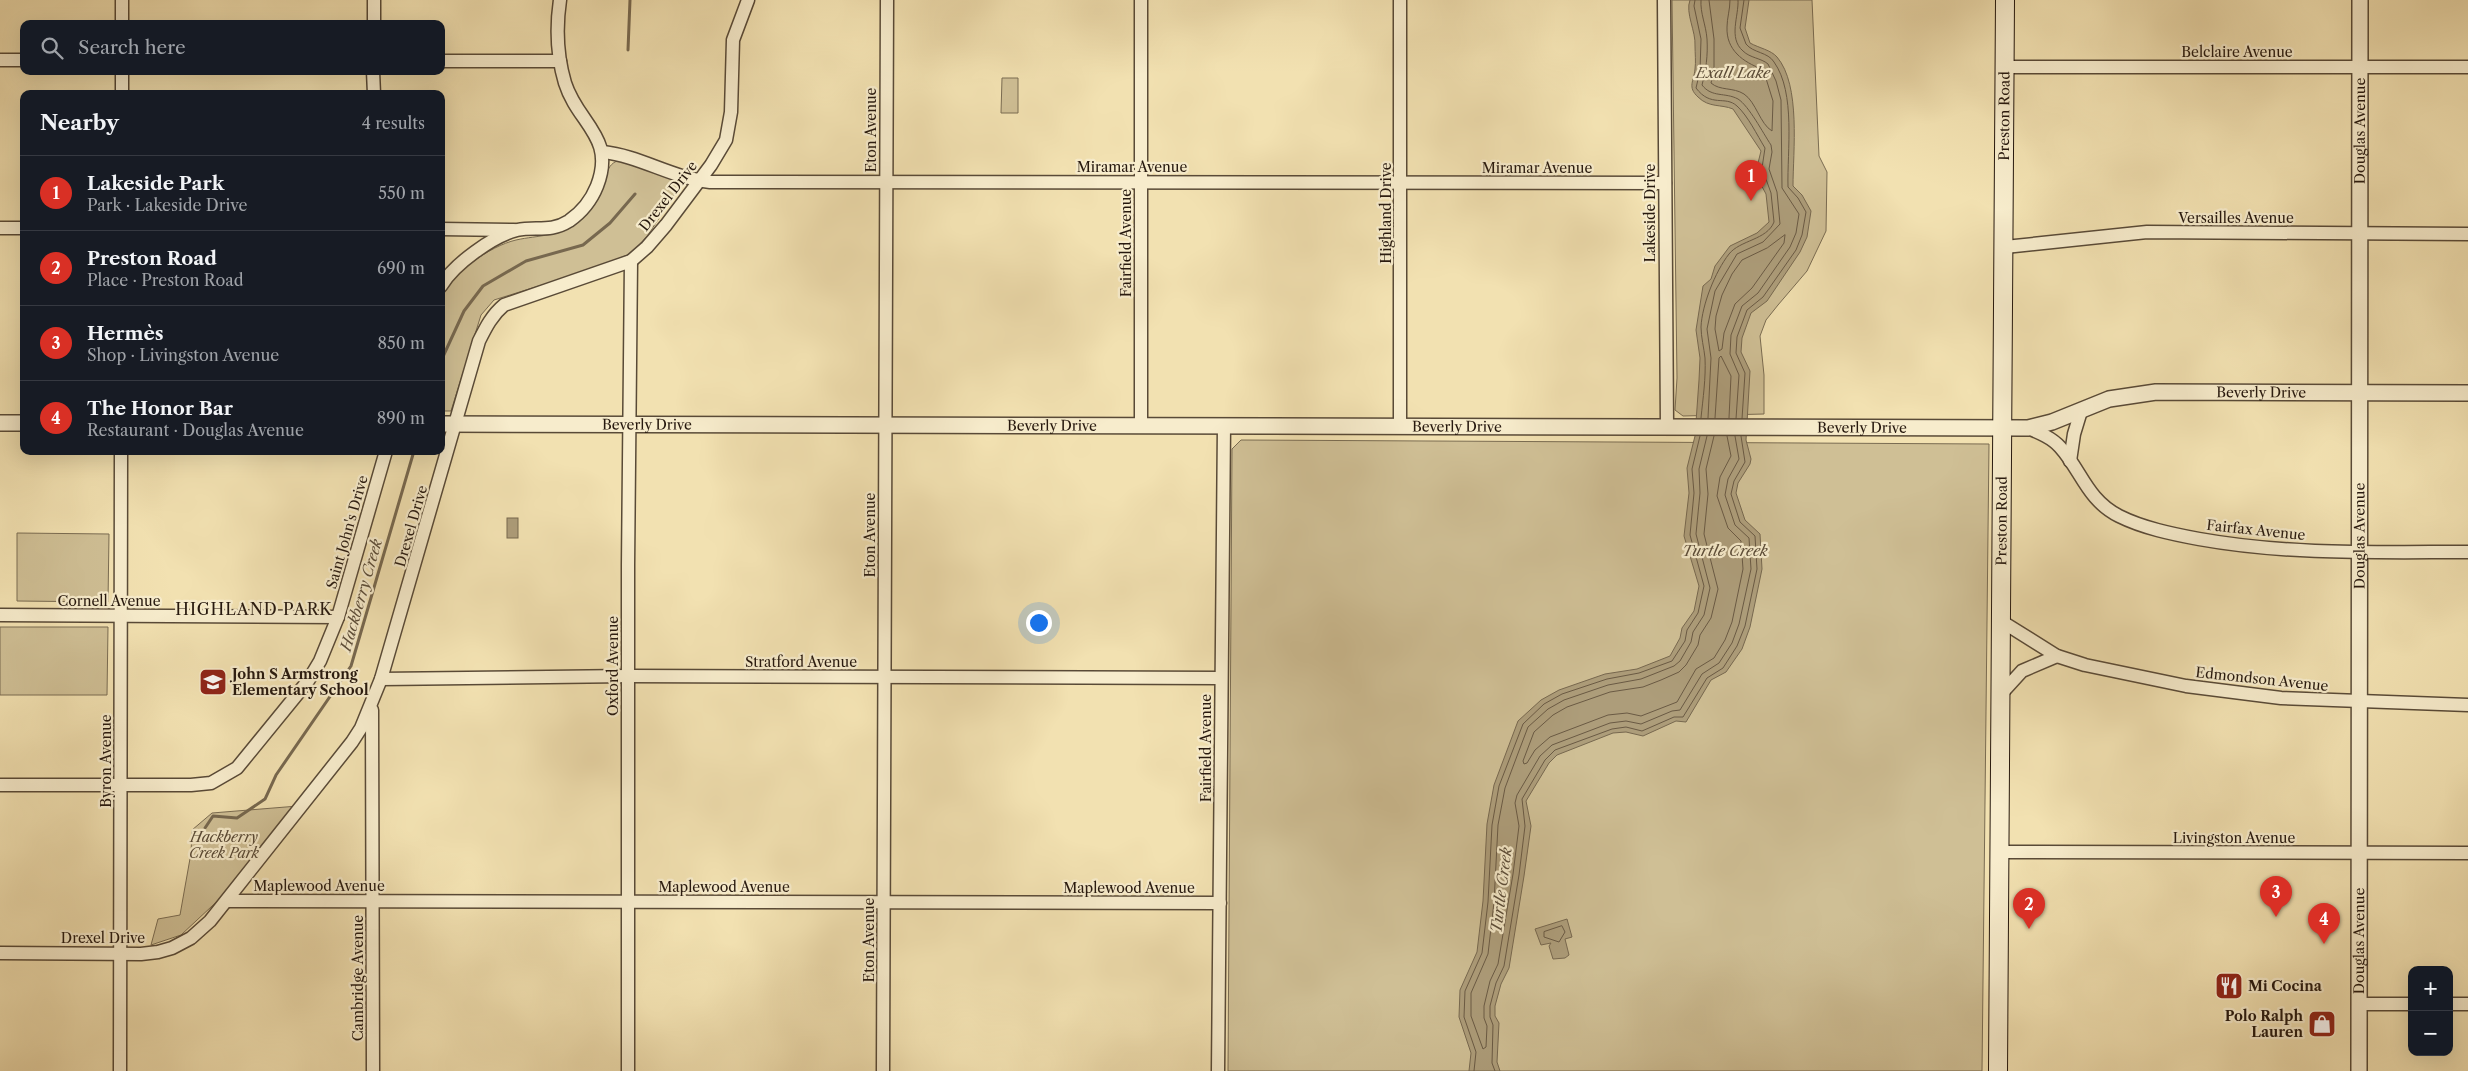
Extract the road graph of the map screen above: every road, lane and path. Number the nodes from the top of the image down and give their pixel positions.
1 (122, 0) edge
2 (374, 0) edge
3 (560, 0) edge
4 (748, 0) edge
5 (887, 0) edge
6 (1141, 0) edge
7 (1400, 0) edge
8 (1664, 0) edge
9 (2005, 0) edge
10 (2360, 0) edge
11 (122, 20) edge
12 (374, 20) edge
13 (0, 60) edge
14 (20, 60) edge
15 (445, 61) edge
16 (560, 61) junction
17 (2005, 67) junction
18 (2360, 67) junction
19 (2468, 67) edge
20 (122, 75) edge
21 (373, 75) edge
22 (122, 90) edge
23 (374, 90) edge
24 (603, 152) junction
25 (698, 180) junction
26 (886, 182) junction
27 (1141, 182) junction
28 (1401, 183) junction
29 (1665, 183) junction
30 (0, 228) edge
31 (20, 228) edge
32 (445, 229) edge
33 (518, 230) junction
34 (2360, 233) junction
35 (2468, 234) edge
36 (2005, 247) junction
37 (631, 261) junction
38 (445, 281) edge
39 (2359, 393) junction
40 (2468, 393) edge
41 (2081, 411) junction
42 (0, 423) edge
43 (20, 423) edge
44 (449, 424) edge
45 (630, 424) junction
46 (885, 425) junction
47 (1224, 425) junction
48 (1141, 426) junction
49 (1400, 426) junction
50 (1667, 426) junction
51 (2002, 428) junction
52 (2028, 428) junction
53 (445, 439) edge
54 (122, 455) edge
55 (385, 455) edge
56 (441, 455) edge
57 (2070, 462) junction
58 (2359, 552) junction
59 (2468, 552) edge
60 (0, 616) edge
61 (120, 616) junction
62 (338, 617) junction
63 (2001, 621) junction
64 (2057, 656) junction
65 (628, 676) junction
66 (886, 676) junction
67 (1221, 678) junction
68 (381, 679) junction
69 (2000, 694) junction
70 (2358, 703) junction
71 (372, 705) junction
72 (2468, 705) edge
73 (122, 784) junction
74 (0, 785) edge
75 (2000, 852) junction
76 (2359, 853) junction
77 (2468, 853) edge
78 (228, 900) junction
79 (373, 901) junction
80 (628, 902) junction
81 (884, 903) junction
82 (1220, 903) junction
83 (0, 953) edge
84 (121, 954) junction
85 (2360, 1004) junction
86 (2408, 1004) edge
87 (2453, 1004) edge
88 (2468, 1004) edge
89 (120, 1071) edge
90 (373, 1071) edge
91 (628, 1071) edge
92 (883, 1071) edge
93 (1218, 1071) edge
94 (1998, 1071) edge
95 (2359, 1071) edge

1 - 11 street
2 - 12 street
3 - 16 street
4 - 25 street, Drexel Drive
5 - 26 street, Eton Avenue
6 - 27 street, Fairfield Avenue
7 - 28 street, Highland Drive
8 - 29 street, Lakeside Drive
9 - 17 main road, Preston Road
10 - 18 street, Douglas Avenue
13 - 14 street
15 - 16 street
16 - 24 street
17 - 18 street, Belclaire Avenue
17 - 36 main road, Preston Road
18 - 19 street, Belclaire Avenue
18 - 34 street, Douglas Avenue
20 - 22 street
21 - 23 street
24 - 25 street, Miramar Avenue
24 - 33 street
25 - 26 street, Miramar Avenue
25 - 37 street, Drexel Drive
26 - 27 street, Miramar Avenue
26 - 46 street, Eton Avenue
27 - 28 street, Miramar Avenue
27 - 48 street, Fairfield Avenue
28 - 29 street, Miramar Avenue
28 - 49 street, Highland Drive
29 - 50 street, Lakeside Drive
30 - 31 street
32 - 33 street
33 - 38 street
34 - 35 street, Versailles Avenue
34 - 36 street, Versailles Avenue
34 - 39 street, Douglas Avenue
36 - 51 main road, Preston Road
37 - 44 street, Drexel Drive
37 - 45 street, Oxford Avenue
39 - 40 street, Beverly Drive
39 - 41 street, Beverly Drive
39 - 58 street, Douglas Avenue
41 - 52 street, Beverly Drive
41 - 57 street
42 - 43 street
44 - 45 street, Beverly Drive
44 - 53 street, Drexel Drive
45 - 46 street, Beverly Drive
45 - 65 street, Oxford Avenue
46 - 48 street, Beverly Drive
46 - 66 street, Eton Avenue
47 - 48 street, Beverly Drive
47 - 49 street, Beverly Drive
47 - 67 street, Fairfield Avenue
49 - 50 street, Beverly Drive
50 - 51 street, Beverly Drive
51 - 52 street, Beverly Drive
51 - 63 main road, Preston Road
52 - 57 street, Fairfax Avenue
54 - 61 street, Byron Avenue
55 - 62 street, Saint John's Drive
56 - 68 street, Drexel Drive
57 - 58 street, Fairfax Avenue
58 - 59 street, Fairfax Avenue
58 - 70 street, Douglas Avenue
60 - 61 street, Cornell Avenue
61 - 62 street, Cornell Avenue
61 - 73 street, Byron Avenue
62 - 73 street, Saint John's Drive
63 - 64 street, Edmondson Avenue
63 - 69 main road, Preston Road
64 - 69 street
64 - 70 street, Edmondson Avenue
65 - 66 street, Stratford Avenue
65 - 68 street, Stratford Avenue
65 - 80 street, Oxford Avenue
66 - 67 street, Stratford Avenue
66 - 81 street, Eton Avenue
67 - 82 street, Fairfield Avenue
68 - 71 street, Drexel Drive
69 - 75 main road, Preston Road
70 - 72 street, Edmondson Avenue
70 - 76 street, Douglas Avenue
71 - 78 street, Drexel Drive
71 - 79 street, Cambridge Avenue
73 - 74 street, Saint John's Drive
73 - 84 street, Byron Avenue
75 - 76 street, Livingston Avenue
75 - 94 main road, Preston Road
76 - 77 street, Livingston Avenue
76 - 85 street, Douglas Avenue
78 - 79 street, Maplewood Avenue
78 - 84 street, Drexel Drive
79 - 80 street, Maplewood Avenue
79 - 90 street, Cambridge Avenue
80 - 81 street, Maplewood Avenue
80 - 91 street, Oxford Avenue
81 - 82 street, Maplewood Avenue
81 - 92 street, Eton Avenue
82 - 93 street, Fairfield Avenue
83 - 84 street, Drexel Drive
84 - 89 street, Byron Avenue
85 - 86 street
85 - 95 street, Douglas Avenue
87 - 88 street

